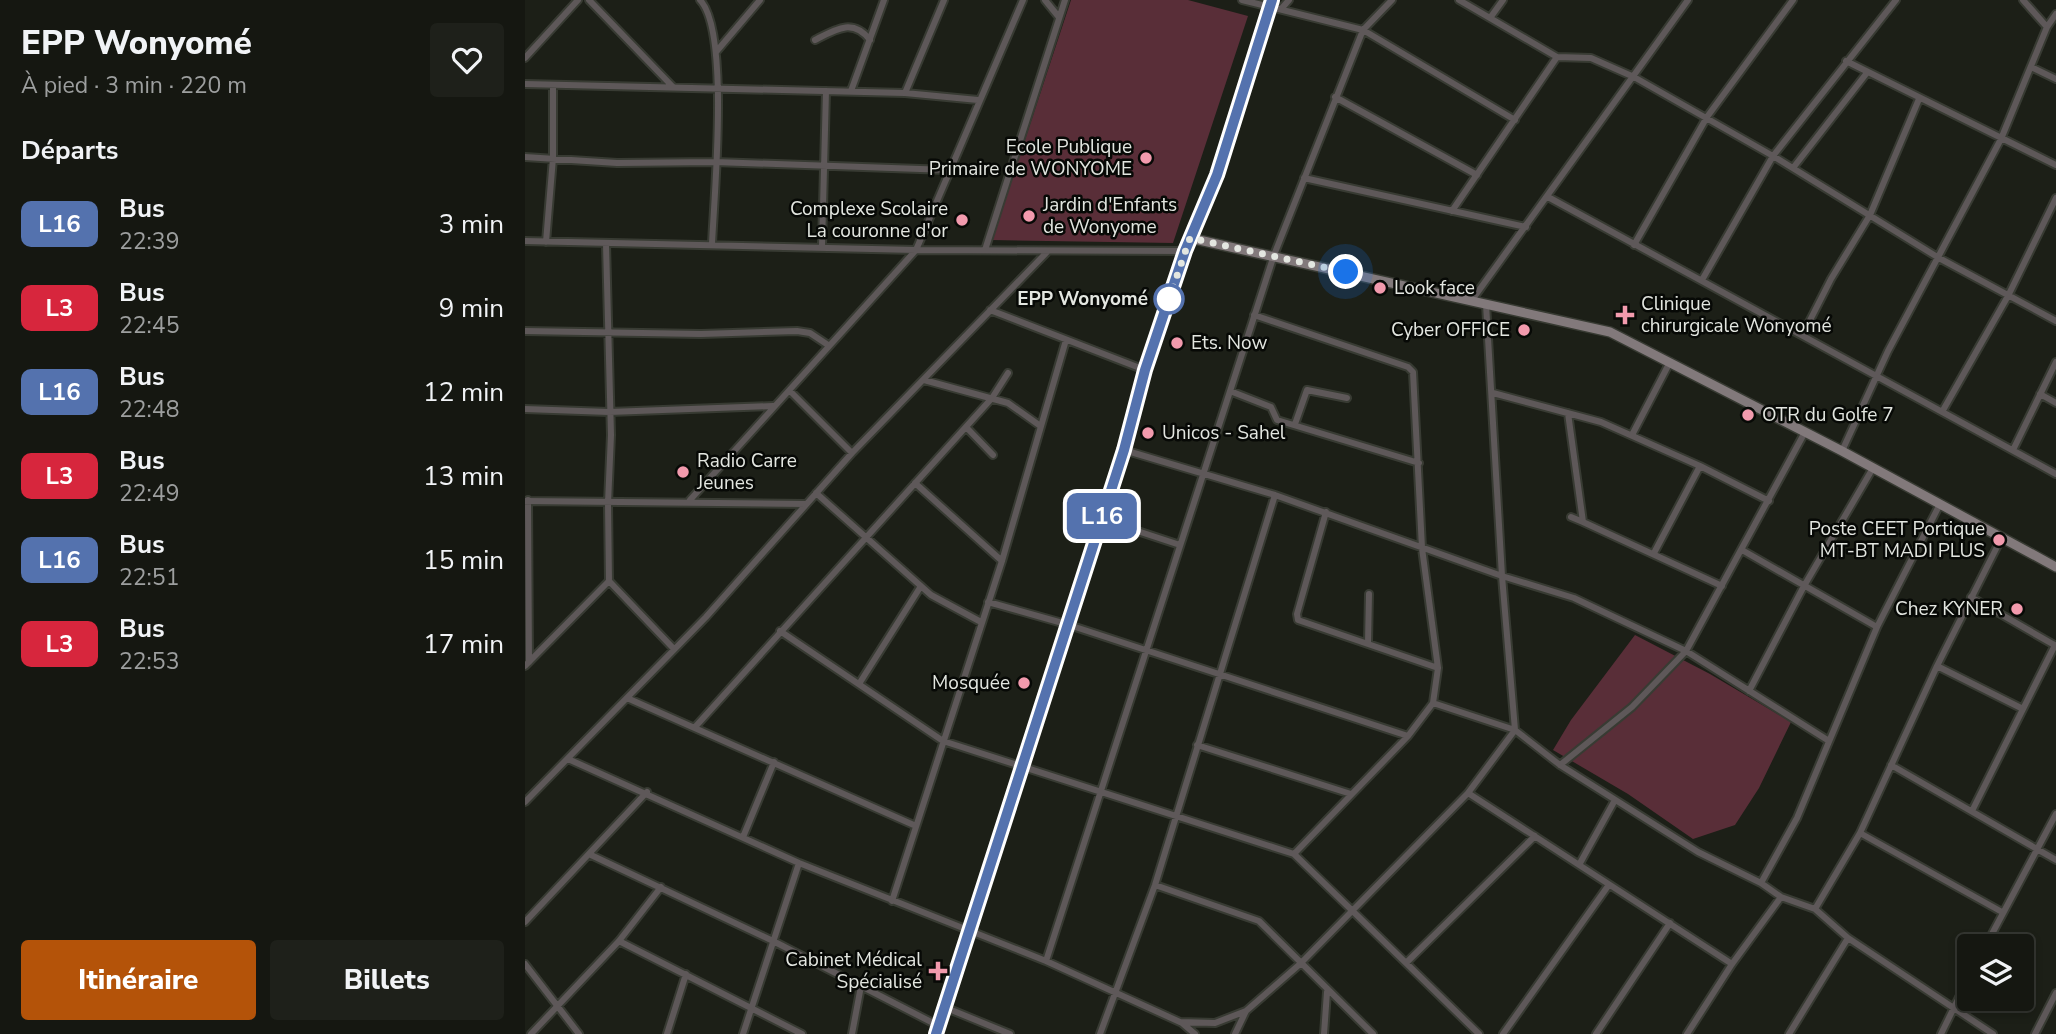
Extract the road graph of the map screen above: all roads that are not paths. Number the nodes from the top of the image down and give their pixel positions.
1 (578, 0) edge
2 (589, 0) edge
3 (700, 0) edge
4 (760, 0) edge
5 (884, 0) edge
6 (944, 0) edge
7 (1023, 0) edge
8 (1045, 0) edge
9 (1065, 0) edge
10 (1242, 0) edge
11 (1289, 0) edge
12 (1392, 0) edge
13 (1459, 0) edge
14 (1503, 0) edge
15 (1688, 0) edge
16 (1793, 0) edge
17 (1896, 0) edge
18 (2023, 0) edge
19 (750, 3) edge
20 (1271, 4) edge
21 (1282, 8) junction
22 (2056, 14) edge
23 (1058, 16) junction
24 (1490, 18) junction
25 (2047, 27) junction
26 (1363, 30) junction
27 (815, 40) dead end
28 (870, 40) junction
29 (716, 52) junction
30 (1557, 57) junction
31 (525, 58) edge
32 (1846, 61) junction
33 (2031, 67) junction
34 (1866, 74) junction
35 (1633, 77) junction
36 (2056, 79) edge
37 (525, 85) edge
38 (553, 86) junction
39 (673, 87) junction
40 (717, 88) junction
41 (826, 91) junction
42 (851, 92) junction
43 (905, 93) junction
44 (1335, 97) junction
45 (1919, 99) junction
46 (978, 100) junction
47 (1707, 117) junction
48 (1515, 120) junction
49 (2001, 139) junction
50 (1773, 156) junction
51 (525, 157) edge
52 (553, 158) junction
53 (715, 162) junction
54 (2056, 164) edge
55 (824, 166) junction
56 (1793, 168) junction
57 (949, 170) junction
58 (1477, 175) junction
59 (1304, 178) junction
60 (1548, 197) junction
61 (2056, 198) edge
62 (1452, 211) junction
63 (1870, 215) junction
64 (1526, 227) junction
65 (1190, 238) junction
66 (525, 241) edge
67 (546, 242) junction
68 (606, 244) junction
69 (712, 244) junction
70 (1634, 244) junction
71 (822, 246) junction
72 (916, 250) junction
73 (985, 250) junction
74 (1048, 251) junction
75 (1185, 251) junction
76 (1274, 255) junction
77 (1939, 258) junction
78 (1702, 280) junction
79 (2008, 296) junction
80 (1472, 300) junction
81 (1486, 304) junction
82 (990, 310) junction
83 (1255, 315) junction
84 (2056, 321) edge
85 (525, 331) edge
86 (608, 331) junction
87 (1803, 334) junction
88 (1066, 340) junction
89 (828, 345) junction
90 (1670, 362) junction
91 (2056, 362) edge
92 (1145, 370) junction
93 (1008, 373) dead end
94 (1876, 376) junction
95 (924, 380) junction
96 (790, 391) junction
97 (1230, 391) junction
98 (1493, 393) junction
99 (2040, 394) junction
100 (992, 398) junction
101 (1347, 398) dead end
102 (2056, 402) edge
103 (773, 406) junction
104 (525, 409) edge
105 (610, 412) junction
106 (1942, 412) junction
107 (1568, 413) junction
108 (1295, 424) junction
109 (1039, 425) junction
110 (965, 428) junction
111 (1805, 432) junction
112 (1632, 435) junction
113 (1124, 450) junction
114 (2013, 450) junction
115 (1842, 451) junction
116 (852, 453) junction
117 (993, 455) dead end
118 (1419, 463) junction
119 (1700, 466) junction
120 (1873, 468) junction
121 (1204, 474) junction
122 (2056, 474) edge
123 (915, 483) junction
124 (816, 493) junction
125 (1275, 495) junction
126 (690, 500) junction
127 (526, 501) edge
128 (1769, 501) junction
129 (608, 503) junction
130 (806, 504) junction
131 (1940, 504) junction
132 (1326, 512) junction
133 (1571, 517) dead end
134 (1101, 519) junction
135 (1583, 522) junction
136 (867, 535) junction
137 (2001, 539) junction
138 (1180, 545) junction
139 (1422, 548) junction
140 (1742, 550) junction
141 (1654, 553) junction
142 (526, 554) edge
143 (1002, 561) junction
144 (2056, 567) edge
145 (1502, 576) junction
146 (609, 582) junction
147 (921, 586) junction
148 (1722, 586) junction
149 (1804, 586) junction
150 (1369, 594) dead end
151 (1971, 597) junction
152 (988, 602) junction
153 (981, 622) junction
154 (1066, 624) junction
155 (1877, 627) junction
156 (780, 631) junction
157 (1367, 643) junction
158 (2056, 645) edge
159 (673, 648) junction
160 (1147, 650) junction
161 (1686, 651) junction
162 (527, 664) edge
163 (1937, 666) junction
164 (1438, 668) junction
165 (1219, 674) junction
166 (859, 684) junction
167 (1749, 691) junction
168 (627, 698) junction
169 (1433, 703) junction
170 (2021, 708) junction
171 (696, 726) junction
172 (1515, 730) junction
173 (1408, 736) junction
174 (943, 741) junction
175 (1829, 741) junction
176 (1197, 745) junction
177 (568, 759) junction
178 (774, 762) junction
179 (1560, 765) junction
180 (1891, 765) junction
181 (1021, 766) junction
182 (1101, 791) junction
183 (647, 792) junction
184 (1468, 793) junction
185 (1351, 794) junction
186 (526, 797) edge
187 (1615, 800) junction
188 (1972, 811) junction
189 (2056, 814) edge
190 (1175, 815) junction
191 (916, 826) junction
192 (1860, 834) junction
193 (1535, 836) junction
194 (743, 837) junction
195 (2038, 849) junction
196 (1294, 854) junction
197 (591, 855) junction
198 (2056, 860) edge
199 (799, 863) junction
200 (1579, 865) junction
201 (1761, 883) junction
202 (1155, 885) junction
203 (1608, 886) junction
204 (661, 887) junction
205 (1781, 897) junction
206 (892, 901) junction
207 (1353, 908) junction
208 (1815, 909) junction
209 (2002, 912) junction
210 (525, 922) edge
211 (1670, 923) junction
212 (968, 932) junction
213 (1991, 934) edge
214 (1848, 938) junction
215 (618, 941) junction
216 (773, 941) junction
217 (1046, 961) junction
218 (1407, 962) junction
219 (525, 964) edge
220 (1300, 964) junction
221 (1732, 964) junction
222 (686, 974) junction
223 (861, 986) junction
224 (1115, 992) junction
225 (1327, 992) junction
226 (2056, 993) edge
227 (1957, 1002) edge
228 (557, 1006) junction
229 (1955, 1006) junction
230 (751, 1007) junction
231 (944, 1007) junction
232 (1246, 1011) junction
233 (1180, 1021) junction
234 (937, 1030) edge
235 (531, 1034) edge
236 (579, 1034) edge
237 (667, 1034) edge
238 (743, 1034) edge
239 (802, 1034) edge
240 (852, 1034) edge
241 (1010, 1034) edge
242 (1100, 1034) edge
243 (1195, 1034) edge
244 (1235, 1034) edge
245 (1324, 1034) edge
246 (1373, 1034) edge
247 (1479, 1034) edge
248 (1503, 1034) edge
249 (1596, 1034) edge
250 (1687, 1034) edge
251 (1789, 1034) edge
252 (1941, 1034) edge
253 (1993, 1034) edge
254 (2035, 1034) edge

1 - 31 street
2 - 39 street
3 - 29 street
4 - 19 street
5 - 28 street
6 - 43 street
7 - 46 street
8 - 23 street
9 - 23 street
10 - 20 street
11 - 21 street
12 - 26 street
13 - 24 street
14 - 24 street
15 - 35 street
16 - 47 street
17 - 32 street
18 - 25 street
19 - 29 street
20 - 21 street
20 - 65 main road
21 - 26 street
22 - 25 street
23 - 73 street
24 - 30 street
25 - 33 street
26 - 44 street
26 - 48 street
27 - 28 street
28 - 42 street
29 - 40 street
30 - 35 street
30 - 48 street
32 - 34 street
32 - 50 street
33 - 36 street
33 - 49 street
34 - 45 street
34 - 56 street
35 - 47 street
35 - 60 street
37 - 38 street
38 - 39 street
38 - 52 street
39 - 40 street
40 - 41 street
40 - 53 street
41 - 42 street
41 - 55 street
42 - 43 street
43 - 46 street
44 - 58 street
44 - 59 street
45 - 49 street
45 - 63 street
46 - 57 street
47 - 50 street
47 - 70 street
48 - 58 street
49 - 54 street
49 - 77 street
50 - 56 street
50 - 78 street
51 - 52 street
52 - 53 street
52 - 67 street
53 - 55 street
53 - 69 street
55 - 57 street
55 - 71 street
56 - 63 street
57 - 72 street
58 - 62 street
59 - 62 street
59 - 76 street
60 - 64 street
60 - 70 street
61 - 79 street
62 - 64 street
63 - 77 street
63 - 87 street
64 - 80 street
65 - 75 main road
65 - 76 main road
66 - 67 street
67 - 68 street
68 - 69 street
68 - 86 street
69 - 71 street
70 - 78 street
71 - 72 street
72 - 73 street
72 - 89 street
73 - 74 street
74 - 75 street
74 - 82 street
75 - 92 main road
76 - 80 main road
76 - 83 street
77 - 79 street
77 - 94 street
78 - 87 street
79 - 84 street
79 - 106 street
80 - 81 main road
81 - 90 main road
81 - 98 street
82 - 88 street
82 - 95 street
83 - 97 street
83 - 118 street
85 - 86 street
86 - 89 street
86 - 105 street
87 - 94 street
88 - 92 street
88 - 109 street
89 - 96 street
90 - 111 main road
90 - 112 street
91 - 99 street
92 - 113 main road
93 - 100 street
94 - 106 street
94 - 115 street
95 - 100 street
95 - 116 street
96 - 103 street
96 - 116 street
97 - 108 street
97 - 121 street
98 - 107 street
98 - 145 street
99 - 102 street
99 - 114 street
100 - 109 street
100 - 110 street
101 - 108 street
103 - 105 street
103 - 126 street
104 - 105 street
105 - 129 street
106 - 114 street
107 - 112 street
107 - 135 street
108 - 118 street
109 - 143 street
110 - 117 street
110 - 123 street
111 - 115 main road
111 - 128 street
112 - 119 street
113 - 121 street
113 - 134 main road
114 - 122 street
115 - 120 main road
116 - 124 street
118 - 139 street
119 - 128 street
119 - 141 street
120 - 131 main road
120 - 149 street
121 - 125 street
121 - 138 street
123 - 136 street
123 - 143 street
124 - 130 street
124 - 136 street
125 - 132 street
125 - 165 street
126 - 129 street
126 - 130 street
127 - 129 street
127 - 142 street
128 - 140 street
129 - 146 street
130 - 159 street
131 - 137 main road
131 - 155 street
132 - 139 street
132 - 157 street
133 - 135 street
134 - 138 street
134 - 154 main road
135 - 141 street
136 - 147 street
136 - 156 street
137 - 144 main road
137 - 151 street
138 - 160 street
139 - 145 street
139 - 164 street
140 - 148 street
140 - 149 street
141 - 148 street
142 - 162 street
143 - 152 street
145 - 161 street
145 - 172 street
146 - 159 street
146 - 162 street
147 - 153 street
147 - 166 street
148 - 161 street
149 - 155 street
149 - 167 street
150 - 157 street
151 - 158 street
151 - 163 street
152 - 153 street
152 - 154 street
153 - 174 street
154 - 160 street
154 - 181 main road
155 - 175 street
156 - 166 street
156 - 171 street
157 - 164 street
158 - 170 street
159 - 168 street
160 - 165 street
160 - 182 street
161 - 167 street
161 - 179 street
163 - 170 street
163 - 180 street
164 - 169 street
165 - 173 street
165 - 176 street
166 - 174 street
167 - 175 street
168 - 171 street
168 - 177 street
169 - 172 street
169 - 173 street
170 - 188 street
171 - 178 street
172 - 179 street
172 - 184 street
173 - 185 street
174 - 181 street
174 - 191 street
175 - 201 street
176 - 185 street
176 - 190 street
177 - 183 street
177 - 186 street
178 - 191 street
178 - 194 street
179 - 187 street
180 - 188 street
180 - 192 street
181 - 182 street
181 - 212 main road
182 - 190 street
182 - 217 street
183 - 194 street
183 - 197 street
184 - 193 street
184 - 207 street
185 - 196 street
187 - 200 street
187 - 201 street
188 - 195 street
189 - 195 street
190 - 196 street
190 - 202 street
191 - 206 street
192 - 208 street
192 - 209 street
193 - 200 street
193 - 218 street
194 - 199 street
195 - 198 street
195 - 209 street
196 - 207 street
197 - 204 street
197 - 210 street
199 - 206 street
199 - 216 street
200 - 203 street
201 - 205 street
202 - 220 street
202 - 224 street
203 - 211 street
203 - 248 street
204 - 215 street
204 - 216 street
205 - 208 street
205 - 221 street
206 - 212 street
207 - 218 street
207 - 220 street
208 - 214 street
209 - 213 street
211 - 221 street
211 - 249 street
212 - 217 street
212 - 231 main road
214 - 229 street
214 - 251 street
215 - 222 street
215 - 228 street
216 - 223 street
216 - 230 street
217 - 224 street
218 - 247 street
219 - 228 street
220 - 225 street
220 - 232 street
221 - 250 street
222 - 230 street
222 - 237 street
223 - 234 street
223 - 240 street
224 - 233 street
224 - 242 street
225 - 245 street
225 - 246 street
226 - 254 street
227 - 229 street
228 - 235 street
228 - 236 street
229 - 252 street
229 - 253 street
230 - 238 street
230 - 239 street
231 - 234 main road
231 - 241 street
232 - 233 street
232 - 244 street
233 - 243 street

